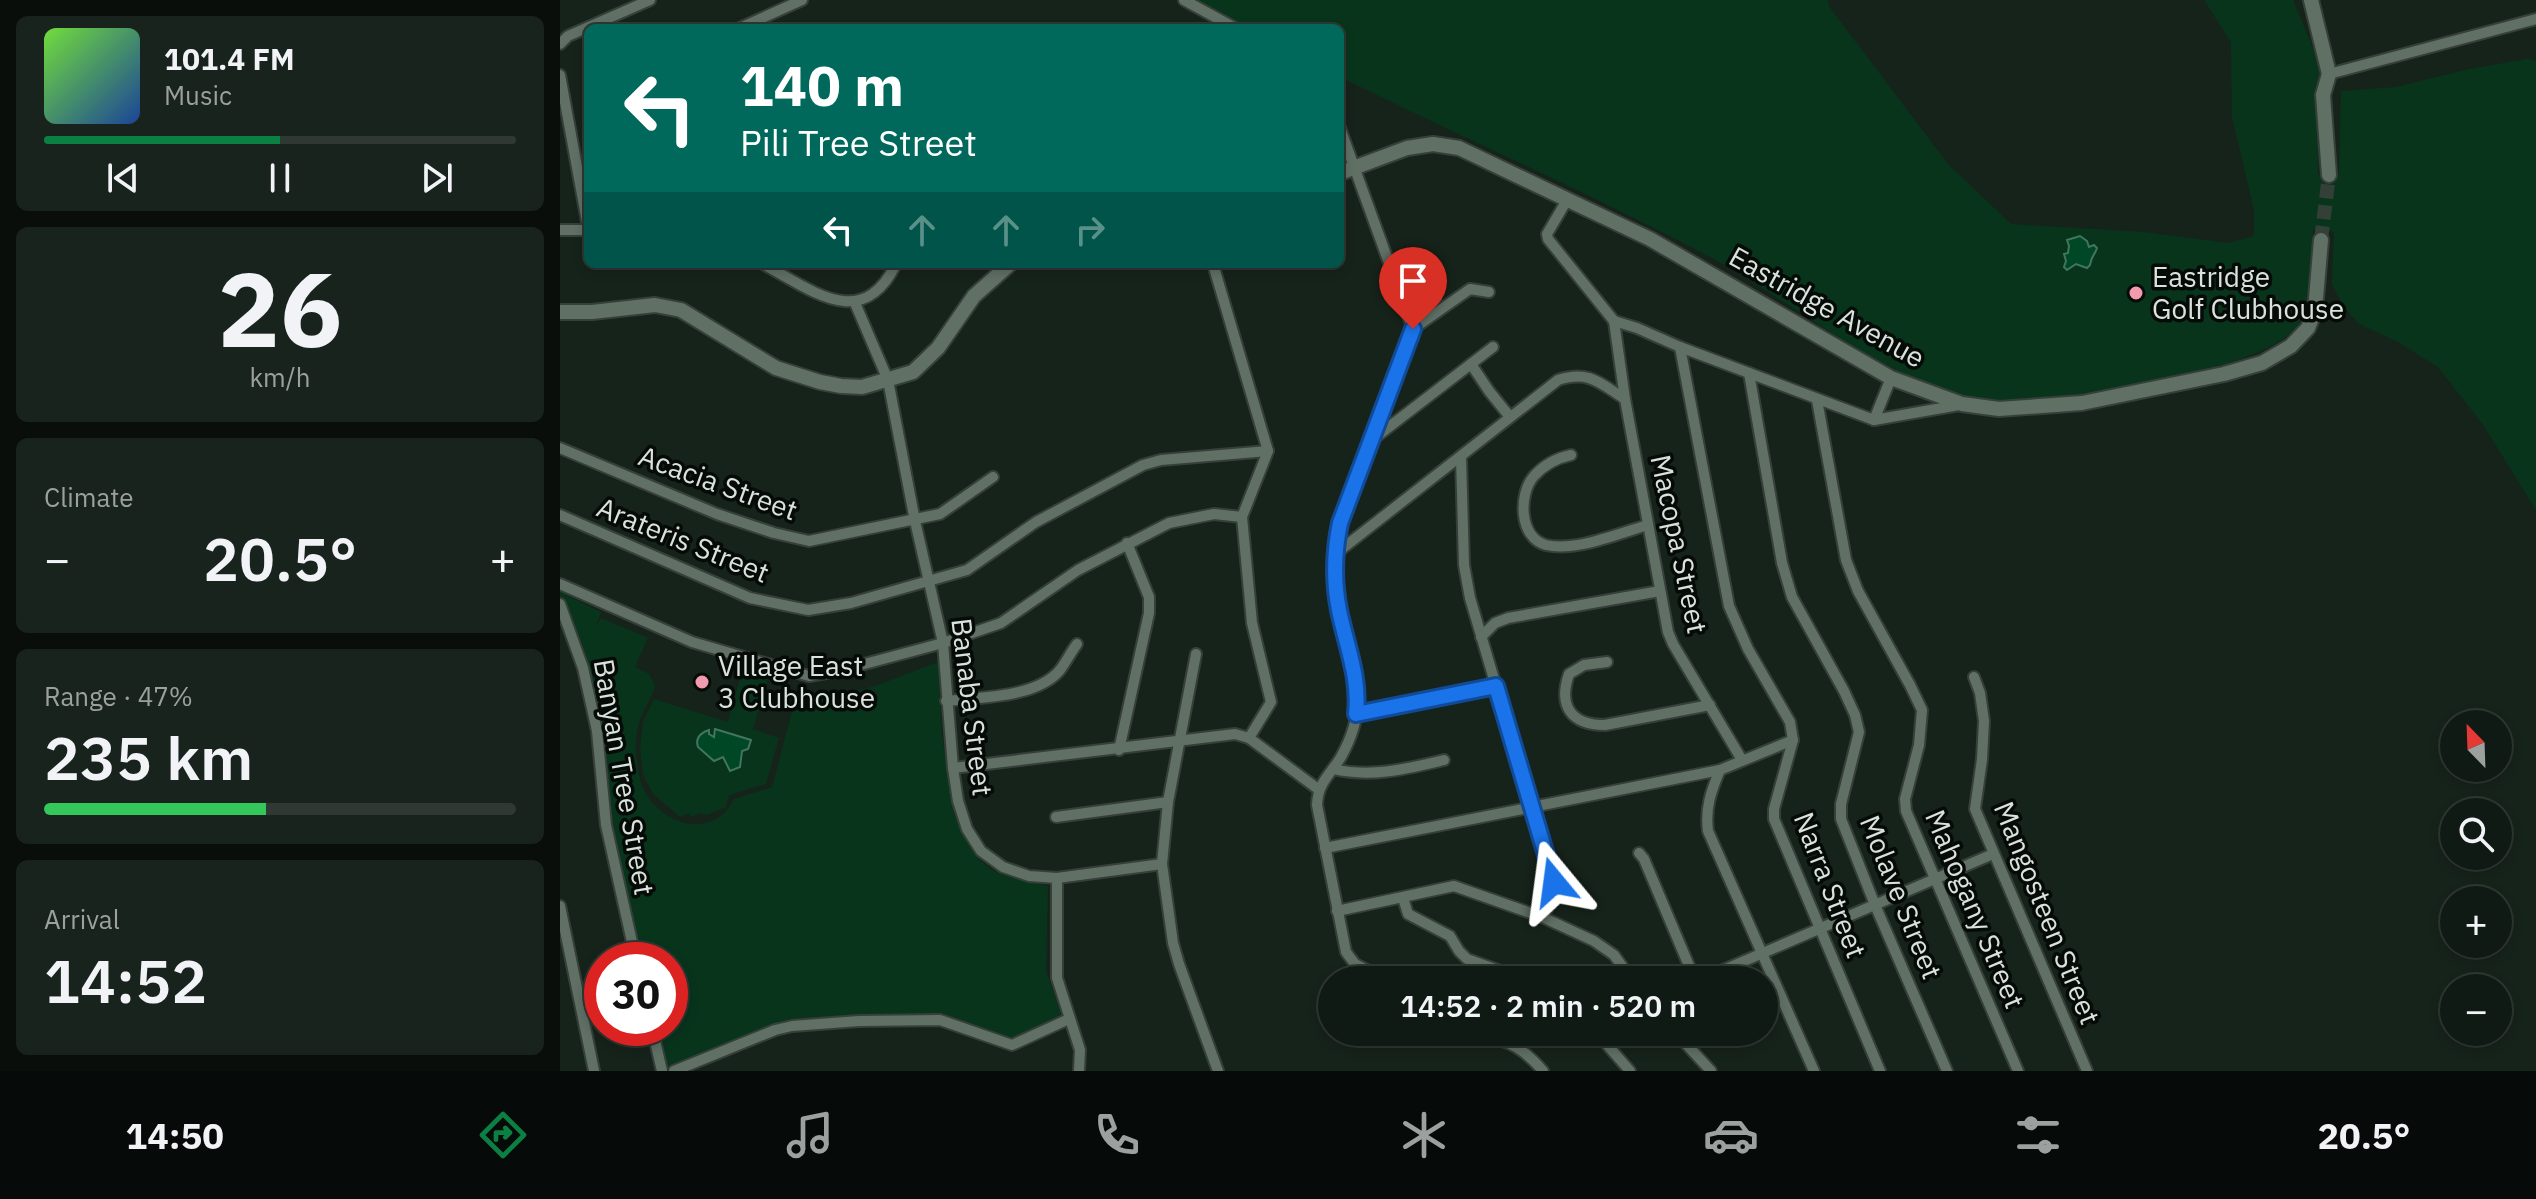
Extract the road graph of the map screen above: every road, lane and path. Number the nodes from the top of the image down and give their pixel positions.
1 (650, 0) edge
2 (802, 0) edge
3 (1184, 0) edge
4 (2311, 0) edge
5 (2536, 19) edge
6 (595, 24) edge
7 (749, 24) edge
8 (1228, 24) edge
9 (584, 29) edge
10 (560, 44) edge
11 (2329, 74) junction
12 (560, 75) edge
13 (1344, 138) edge
14 (1356, 166) junction
15 (1344, 171) edge
16 (2329, 175) tunnel mouth
17 (1567, 200) junction
18 (584, 206) edge
19 (584, 228) edge
20 (560, 230) edge
21 (2321, 240) tunnel mouth
22 (771, 268) edge
23 (894, 268) edge
24 (1006, 268) edge
25 (1214, 268) edge
26 (1489, 292) dead end
27 (855, 303) junction
28 (560, 312) edge
29 (1614, 321) junction
30 (1413, 329) junction
31 (1493, 347) dead end
32 (1680, 347) junction
33 (1471, 364) junction
34 (1749, 373) junction
35 (1891, 378) junction
36 (888, 380) junction
37 (1625, 399) junction
38 (1817, 400) junction
39 (1962, 404) junction
40 (1510, 417) junction
41 (1874, 420) junction
42 (1370, 441) junction
43 (560, 448) edge
44 (1268, 451) junction
45 (1571, 455) dead end
46 (1461, 457) junction
47 (993, 477) dead end
48 (560, 515) edge
49 (1242, 517) junction
50 (915, 521) junction
51 (1648, 525) junction
52 (1127, 543) junction
53 (1334, 555) junction
54 (929, 582) junction
55 (560, 584) edge
56 (1660, 591) junction
57 (560, 604) edge
58 (1481, 637) junction
59 (943, 643) junction
60 (1077, 644) dead end
61 (1196, 654) dead end
62 (1607, 662) dead end
63 (1974, 677) dead end
64 (1496, 686) junction
65 (946, 701) junction
66 (1710, 705) junction
67 (1356, 714) junction
68 (1249, 738) junction
69 (1793, 740) junction
70 (1181, 741) junction
71 (1119, 750) junction
72 (1444, 760) dead end
73 (1742, 760) junction
74 (953, 768) junction
75 (1333, 769) junction
76 (1720, 770) junction
77 (1318, 789) junction
78 (1168, 802) junction
79 (1532, 807) junction
80 (1056, 817) dead end
81 (1325, 848) junction
82 (1639, 853) dead end
83 (1993, 854) junction
84 (1162, 864) junction
85 (1057, 878) junction
86 (1935, 878) junction
87 (1403, 898) junction
88 (1875, 905) junction
89 (560, 906) edge
90 (1337, 911) junction
91 (1542, 917) junction
92 (1820, 929) junction
93 (632, 942) edge
94 (1763, 952) junction
95 (1359, 966) edge
96 (1487, 966) edge
97 (1622, 966) edge
98 (1692, 966) edge
99 (1730, 966) edge
100 (1069, 1019) junction
101 (656, 1046) edge
102 (1519, 1046) edge
103 (1608, 1046) edge
104 (1688, 1046) edge
105 (594, 1071) edge
106 (662, 1071) edge
107 (674, 1071) edge
108 (1079, 1071) edge
109 (1218, 1071) edge
110 (1543, 1071) edge
111 (1630, 1071) edge
112 (1711, 1071) edge
113 (1814, 1071) edge
114 (1880, 1071) edge
115 (1947, 1071) edge
116 (2018, 1071) edge
117 (2087, 1071) edge

1 - 6 street
2 - 7 street
3 - 8 street
4 - 11 street
5 - 11 street
9 - 10 street
11 - 16 street
12 - 18 street
13 - 14 street
14 - 15 street, Eastridge Avenue
14 - 17 street, Eastridge Avenue
14 - 30 street
17 - 29 street
17 - 35 street, Eastridge Avenue
19 - 20 street
21 - 39 street, Eastridge Avenue
22 - 27 street
23 - 27 street
24 - 36 street
25 - 44 street
26 - 30 street
27 - 36 street, Banaba Street
28 - 36 street
29 - 32 street
29 - 37 street, Macopa Street
30 - 42 street
31 - 33 street
32 - 34 street
32 - 69 street
33 - 40 street
33 - 42 street
34 - 38 street
34 - 88 street, Molave Street
35 - 39 street, Eastridge Avenue
35 - 41 street
36 - 50 street, Banaba Street
37 - 40 street
37 - 51 street, Macopa Street
38 - 41 street
38 - 86 street, Mahogany Street
39 - 41 street
40 - 46 street
42 - 53 street
43 - 50 street, Acacia Street
44 - 49 street
44 - 54 street, Arateris Street
45 - 51 street
46 - 53 street
46 - 58 street
47 - 50 street, Acacia Street
48 - 54 street, Arateris Street
49 - 52 street
49 - 68 street
50 - 54 street, Banaba Street
51 - 56 street, Macopa Street
52 - 59 street
52 - 71 street
53 - 67 street
54 - 59 street, Banaba Street
55 - 59 street
56 - 58 street
56 - 66 street, Macopa Street
57 - 93 street, Banyan Tree Street
58 - 64 street
59 - 65 street, Banaba Street
60 - 65 street
61 - 70 street
62 - 66 street
63 - 83 street, Mangosteen Street
64 - 67 street
64 - 79 street
65 - 74 street, Banaba Street
66 - 73 street, Macopa Street
67 - 75 street
68 - 70 street
68 - 77 street
69 - 73 street
69 - 92 street, Narra Street
70 - 71 street
70 - 78 street
71 - 74 street
72 - 75 street
73 - 76 street
74 - 85 street, Banaba Street
75 - 77 street
76 - 79 street
76 - 94 street
77 - 81 street
78 - 80 street
78 - 84 street
79 - 81 street
79 - 91 street
81 - 90 street
82 - 98 street
83 - 86 street
83 - 117 street, Mangosteen Street
84 - 85 street, Banaba Street
84 - 109 street
85 - 100 street
86 - 88 street
86 - 116 street, Mahogany Street
87 - 90 street
87 - 91 street
87 - 96 street
88 - 92 street
88 - 115 street, Molave Street
89 - 105 street
90 - 95 street
91 - 97 street
92 - 94 street
92 - 114 street, Narra Street
94 - 99 street
94 - 113 street
100 - 107 street
100 - 108 street
101 - 106 street
102 - 110 street
103 - 111 street
104 - 112 street

